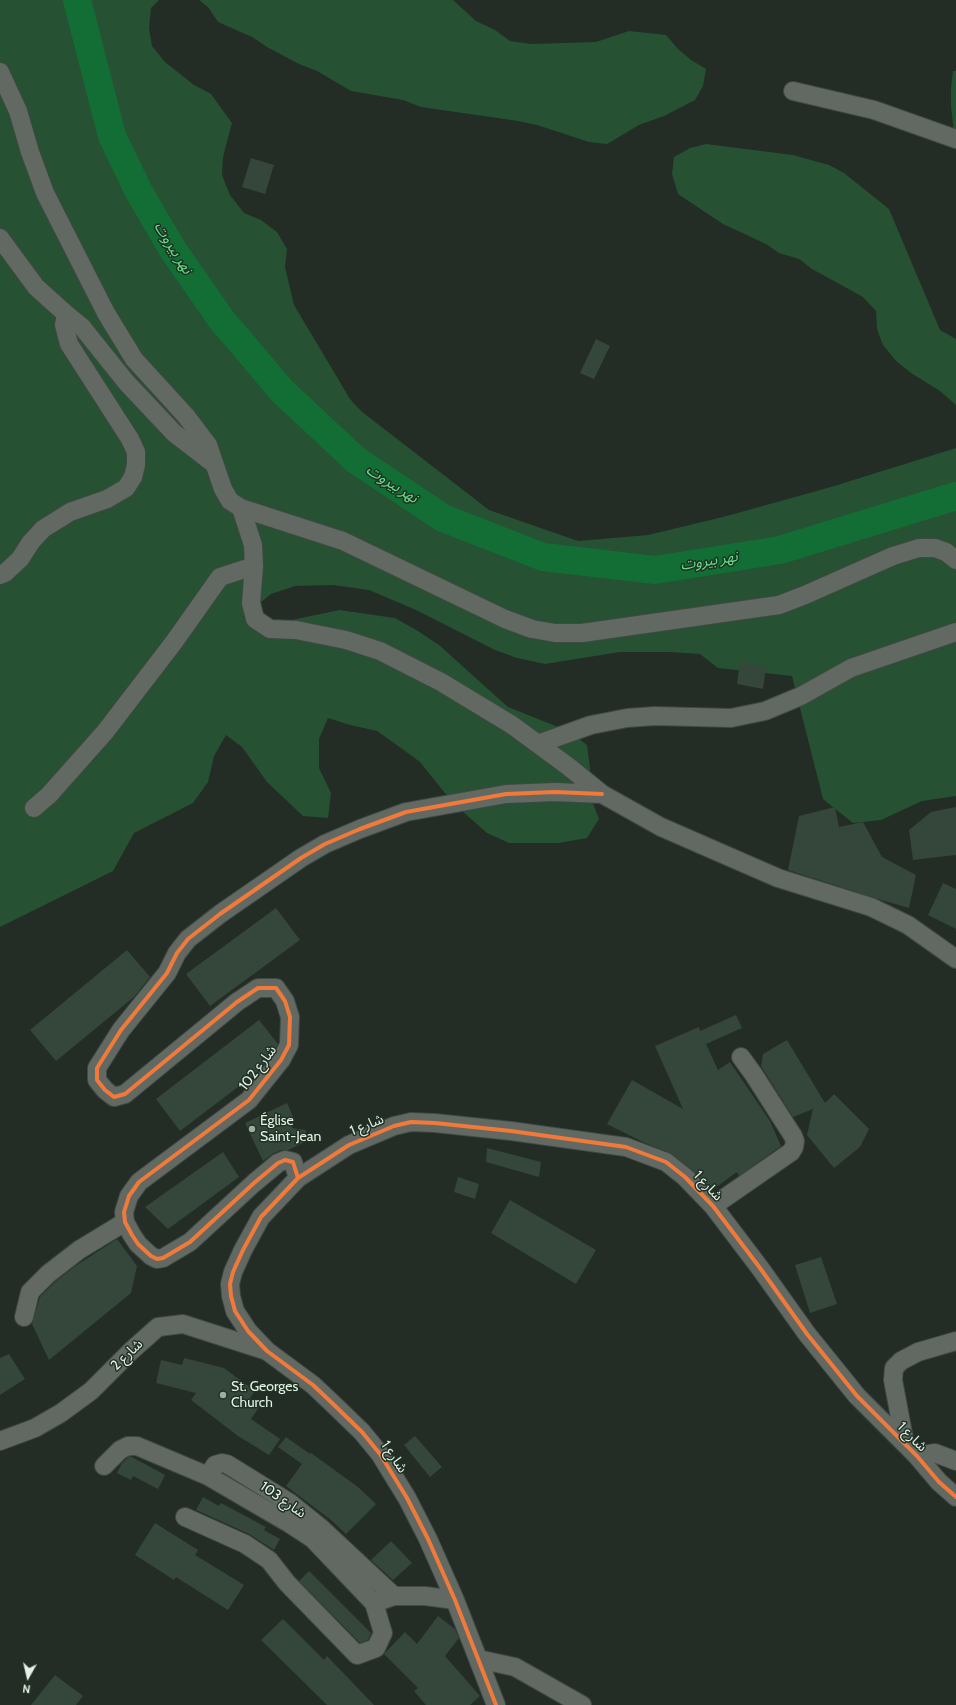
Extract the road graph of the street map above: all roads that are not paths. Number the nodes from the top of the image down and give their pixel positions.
1 (0, 72) edge
2 (793, 91) dead end
3 (956, 139) edge
4 (0, 238) edge
5 (66, 314) junction
6 (215, 465) junction
7 (241, 508) junction
8 (956, 560) edge
9 (254, 566) junction
10 (0, 575) edge
11 (956, 632) edge
12 (538, 744) junction
13 (602, 794) junction
14 (34, 808) dead end
15 (956, 958) edge
16 (741, 1057) dead end
17 (298, 1178) junction
18 (713, 1206) junction
19 (125, 1222) junction
20 (24, 1317) dead end
21 (956, 1341) edge
22 (267, 1351) junction
23 (0, 1441) edge
24 (911, 1450) junction
25 (956, 1461) edge
26 (104, 1466) dead end
27 (208, 1476) junction
28 (956, 1498) edge
29 (185, 1516) dead end
30 (394, 1596) junction
31 (455, 1600) junction
32 (374, 1603) junction
33 (478, 1659) junction
34 (496, 1705) edge
35 (582, 1705) edge

1 - 6 street
2 - 3 street
4 - 5 street
5 - 6 street
5 - 10 street
6 - 7 street
7 - 8 street
7 - 9 street
9 - 12 street
9 - 14 street
11 - 12 street
12 - 13 street
13 - 15 street
13 - 19 street, شارع 102
16 - 18 street
17 - 18 street, شارع 1
17 - 19 street
17 - 22 street, شارع 1
18 - 24 street, شارع 1
19 - 20 street
21 - 24 street
22 - 23 street, شارع 2
22 - 31 street, شارع 1
24 - 25 street
24 - 28 street, شارع 1
26 - 27 street
27 - 30 street, شارع 103
27 - 32 street
29 - 32 street
30 - 31 street
30 - 32 street
31 - 33 street, شارع 1
33 - 34 street, شارع 1
33 - 35 street

